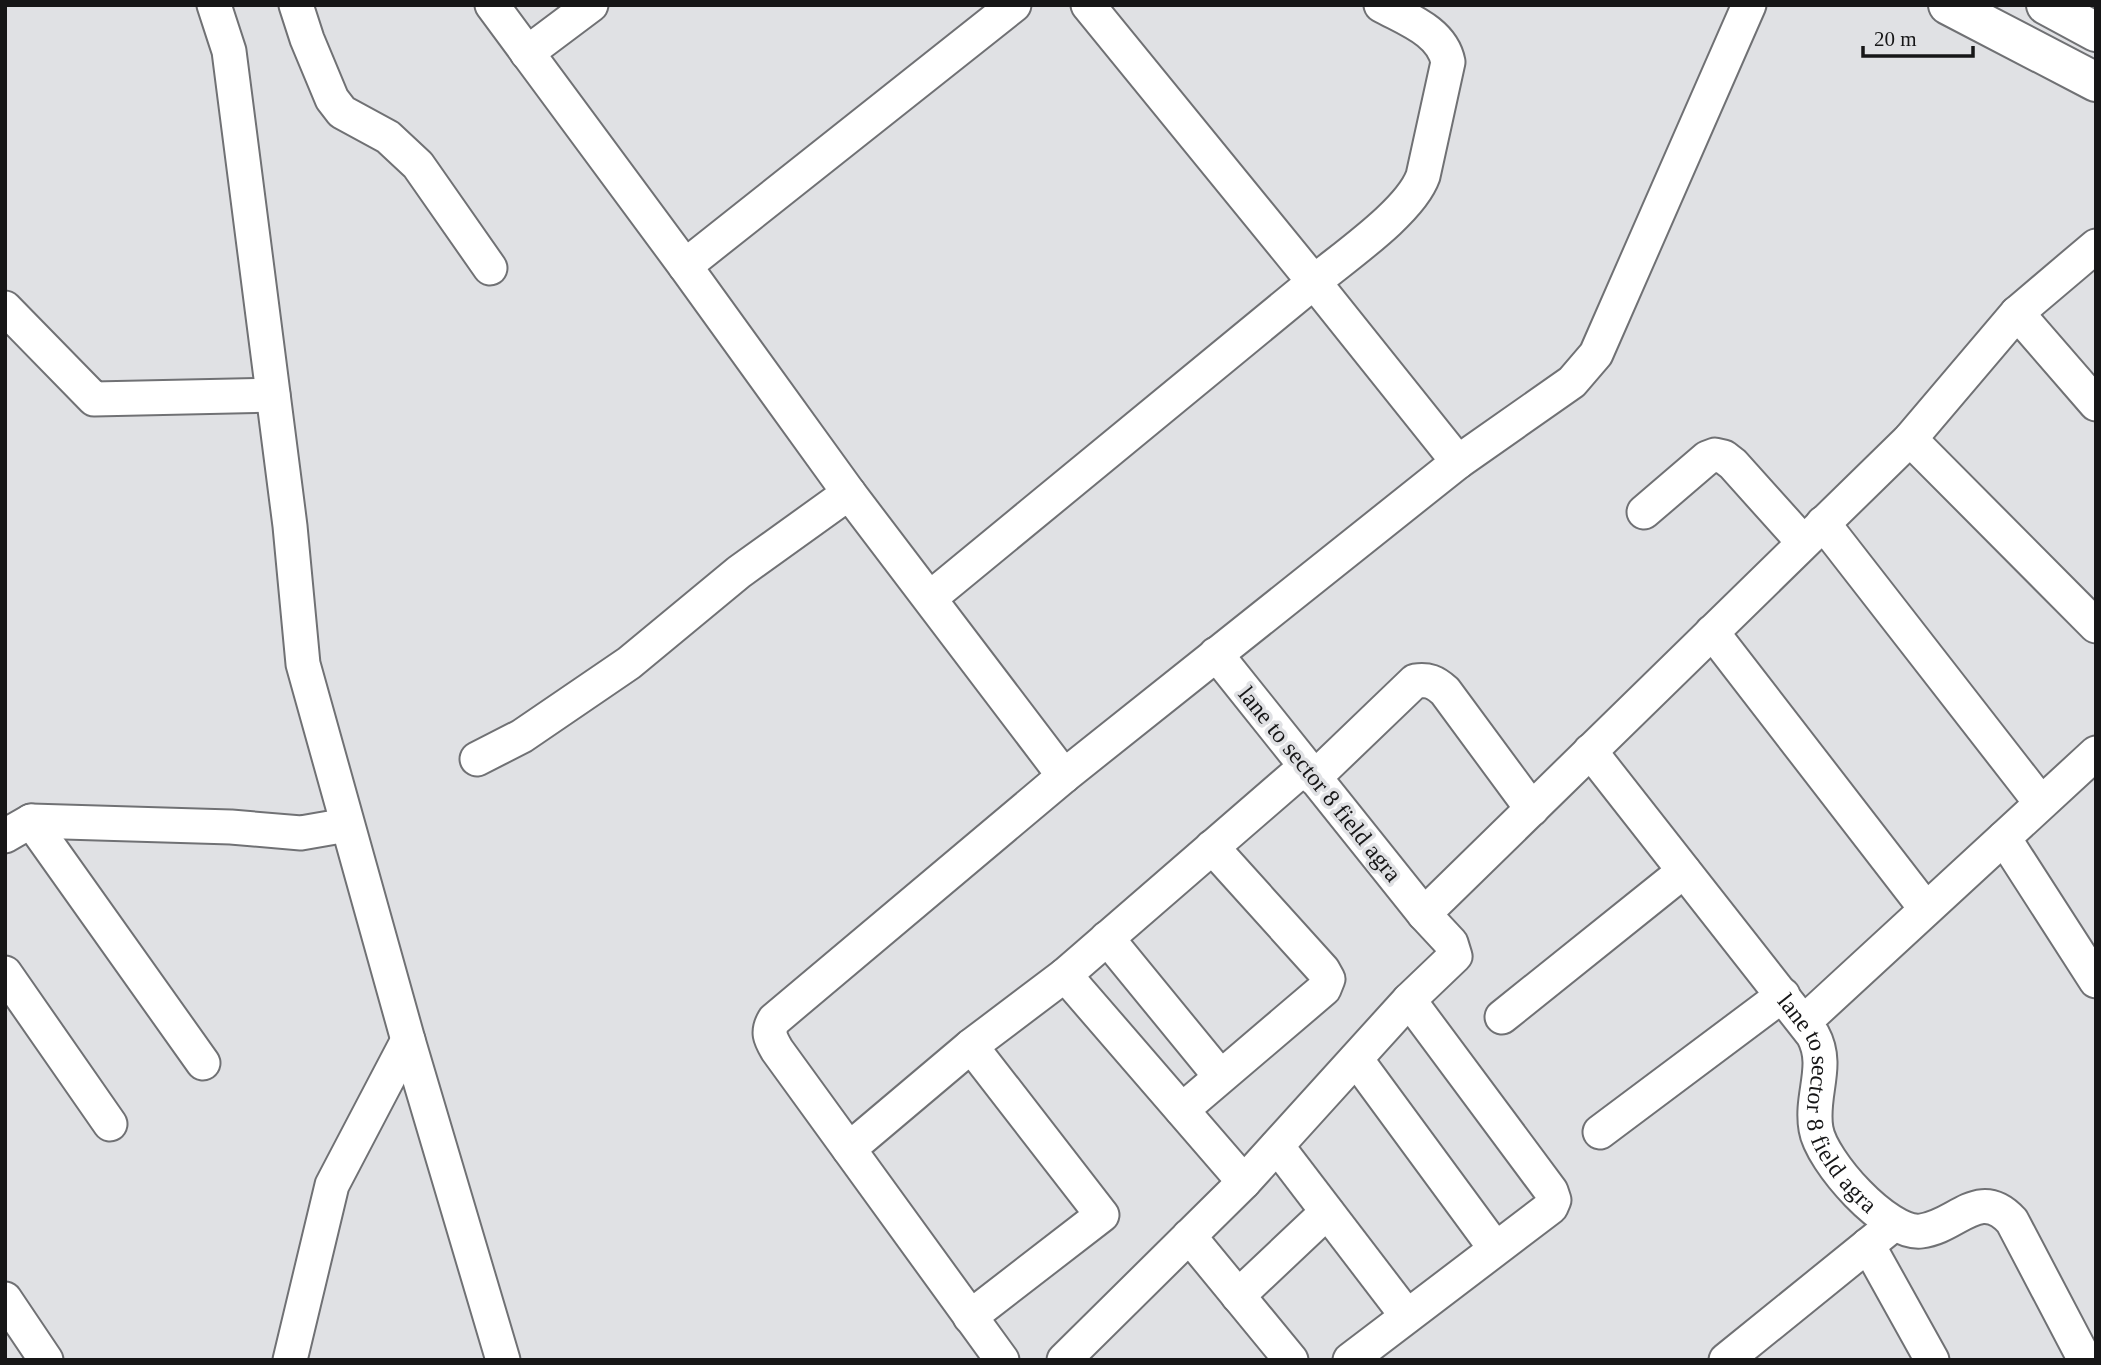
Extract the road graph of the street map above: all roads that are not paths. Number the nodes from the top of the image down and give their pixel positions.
1 (214, 5) edge
2 (296, 5) edge
3 (492, 5) edge
4 (591, 5) edge
5 (1014, 5) edge
6 (1087, 5) edge
7 (1381, 5) edge
8 (1749, 5) edge
9 (1948, 5) edge
10 (2046, 5) edge
11 (2096, 32) edge
12 (527, 53) junction
13 (2096, 82) edge
14 (2096, 246) edge
15 (685, 265) junction
16 (491, 268) dead end
17 (1314, 282) junction
18 (5, 308) edge
19 (2017, 313) junction
20 (273, 395) junction
21 (2096, 404) edge
22 (1910, 439) junction
23 (1458, 462) junction
24 (849, 492) junction
25 (1644, 512) dead end
26 (1813, 533) junction
27 (930, 598) junction
28 (2096, 626) edge
29 (1712, 632) junction
30 (1216, 654) junction
31 (1590, 751) junction
32 (2096, 753) edge
33 (477, 759) dead end
34 (1310, 772) junction
35 (1064, 776) junction
36 (2041, 803) junction
37 (1532, 808) junction
38 (348, 825) junction
39 (18, 829) edge
40 (2004, 838) junction
41 (1212, 847) junction
42 (1685, 872) junction
43 (1926, 909) junction
44 (1424, 914) junction
45 (1107, 938) junction
46 (5, 973) edge
47 (1065, 975) junction
48 (2096, 981) edge
49 (1783, 996) junction
50 (1409, 1000) junction
51 (1502, 1017) dead end
52 (1804, 1022) junction
53 (408, 1040) junction
54 (971, 1046) junction
55 (1356, 1059) junction
56 (203, 1063) dead end
57 (1220, 1076) junction
58 (1182, 1110) junction
59 (110, 1124) dead end
60 (1600, 1132) dead end
61 (1277, 1146) junction
62 (849, 1149) junction
63 (1244, 1182) junction
64 (1327, 1212) junction
65 (1894, 1224) junction
66 (1189, 1236) junction
67 (1868, 1245) junction
68 (1495, 1248) junction
69 (1238, 1296) junction
70 (5, 1299) edge
71 (1407, 1316) junction
72 (970, 1317) junction
73 (46, 1360) edge
74 (290, 1360) edge
75 (503, 1360) edge
76 (1002, 1360) edge
77 (1064, 1360) edge
78 (1291, 1360) edge
79 (1350, 1360) edge
80 (1726, 1360) edge
81 (1932, 1360) edge
82 (2085, 1360) edge

1 - 20 street
2 - 16 street
3 - 12 street
4 - 12 street
5 - 15 street
6 - 17 street
7 - 17 street
8 - 23 street
9 - 13 street
10 - 11 street
12 - 15 street
14 - 19 street
15 - 24 street
17 - 23 street
17 - 27 street
18 - 20 street
19 - 21 street
19 - 22 street
20 - 38 street
22 - 26 street
22 - 28 street
23 - 30 street
24 - 27 street
24 - 33 street
25 - 26 street
26 - 29 street
26 - 36 street
27 - 35 street
29 - 31 street
29 - 43 street
30 - 34 street, lane to sector 8 field agra
30 - 35 street
31 - 37 street
31 - 42 street, lane to sector 8 field agra
32 - 36 street
34 - 37 street
34 - 41 street
34 - 44 street, lane to sector 8 field agra
35 - 62 street
36 - 40 street
37 - 44 street
38 - 39 street
38 - 53 street
39 - 56 street
40 - 43 street
40 - 48 street
41 - 45 street
41 - 57 street
42 - 49 street, lane to sector 8 field agra
42 - 51 street
43 - 52 street
44 - 50 street, lane to sector 8 field agra
45 - 47 street
45 - 57 street
46 - 59 street
47 - 54 street
47 - 58 street
49 - 52 street, lane to sector 8 field agra
49 - 60 street
50 - 55 street
50 - 68 street
52 - 65 street, lane to sector 8 field agra
53 - 74 street
53 - 75 street
54 - 62 street
54 - 72 street
55 - 61 street
55 - 68 street
57 - 58 street
58 - 63 street
61 - 63 street
61 - 64 street
62 - 72 street
63 - 66 street
64 - 69 street
64 - 71 street
65 - 67 street
65 - 82 street, lane to sector 8 field agra
66 - 69 street
66 - 77 street
67 - 80 street
67 - 81 street
68 - 71 street
69 - 78 street
70 - 73 street
71 - 79 street
72 - 76 street

